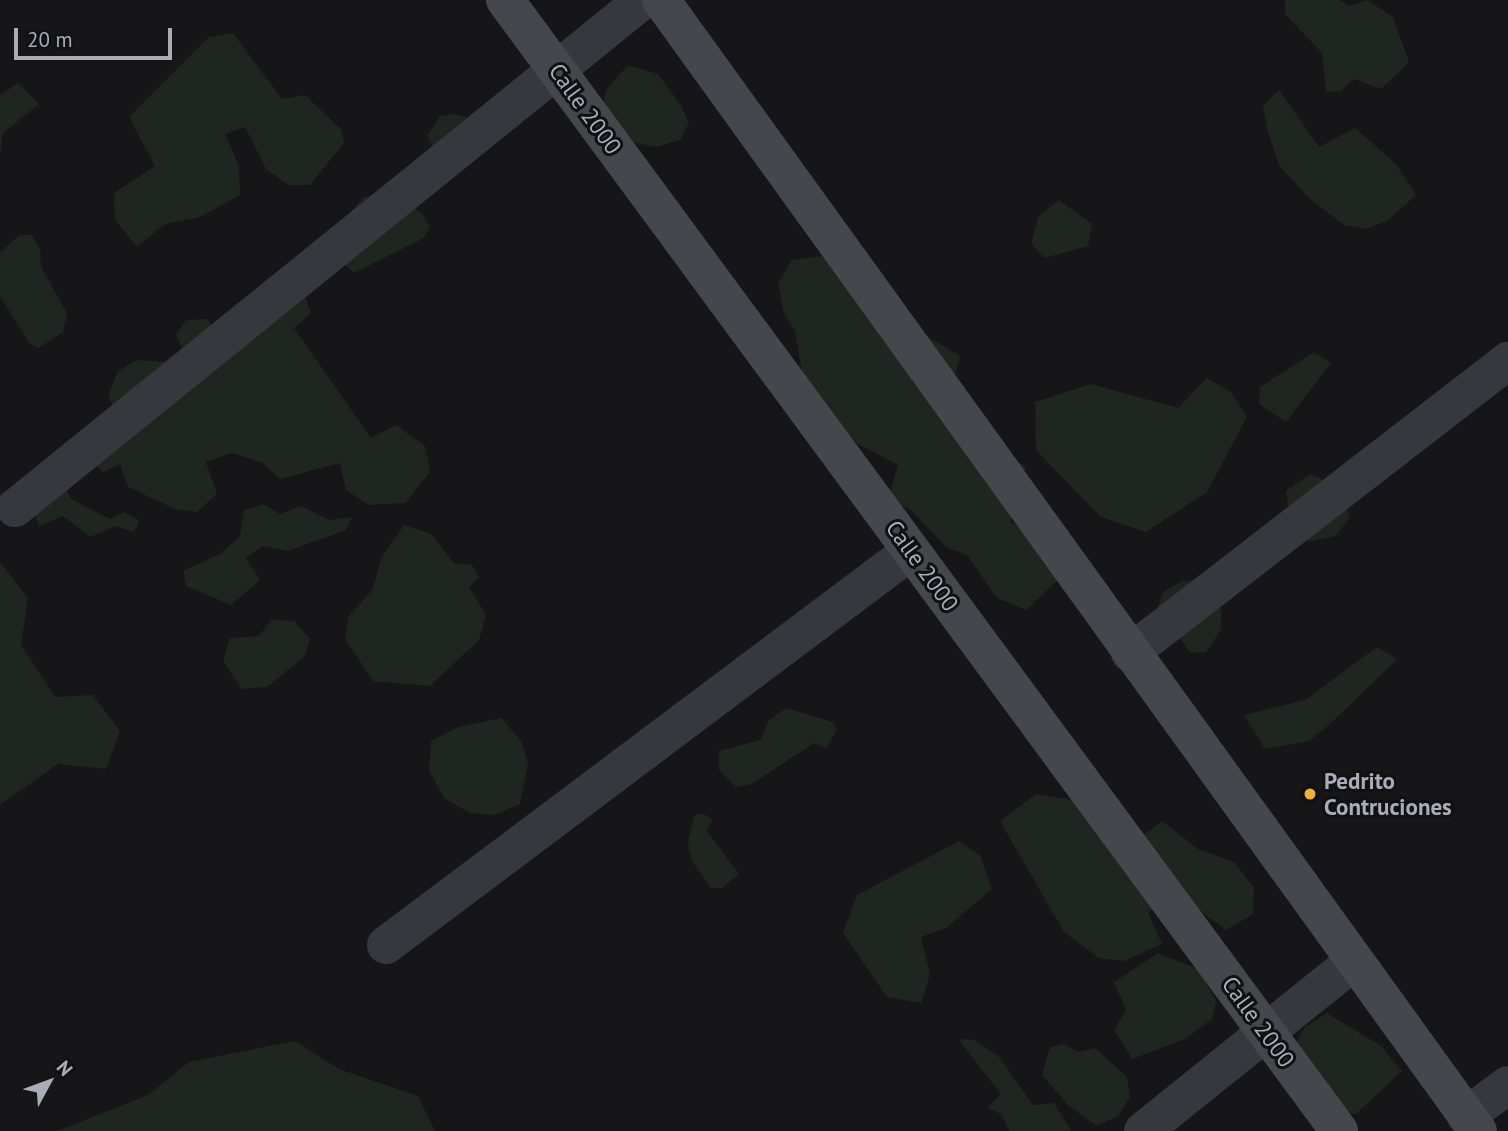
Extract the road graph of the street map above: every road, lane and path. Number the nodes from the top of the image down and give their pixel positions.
1 (505, 0) edge
2 (643, 0) edge
3 (661, 0) edge
4 (557, 71) junction
5 (1508, 361) edge
6 (15, 508) dead end
7 (911, 551) junction
8 (1130, 653) junction
9 (386, 945) dead end
10 (1352, 963) junction
11 (1267, 1034) junction
12 (1508, 1085) edge
13 (1472, 1124) edge
14 (1143, 1131) edge
15 (1339, 1131) edge

1 - 4 street, Calle 2000
2 - 4 street
3 - 8 street
4 - 6 street
4 - 7 street, Calle 2000
5 - 8 street
7 - 9 street
7 - 11 street, Calle 2000
8 - 10 street
10 - 11 street
10 - 13 street
11 - 14 street
11 - 15 street, Calle 2000
12 - 13 street

